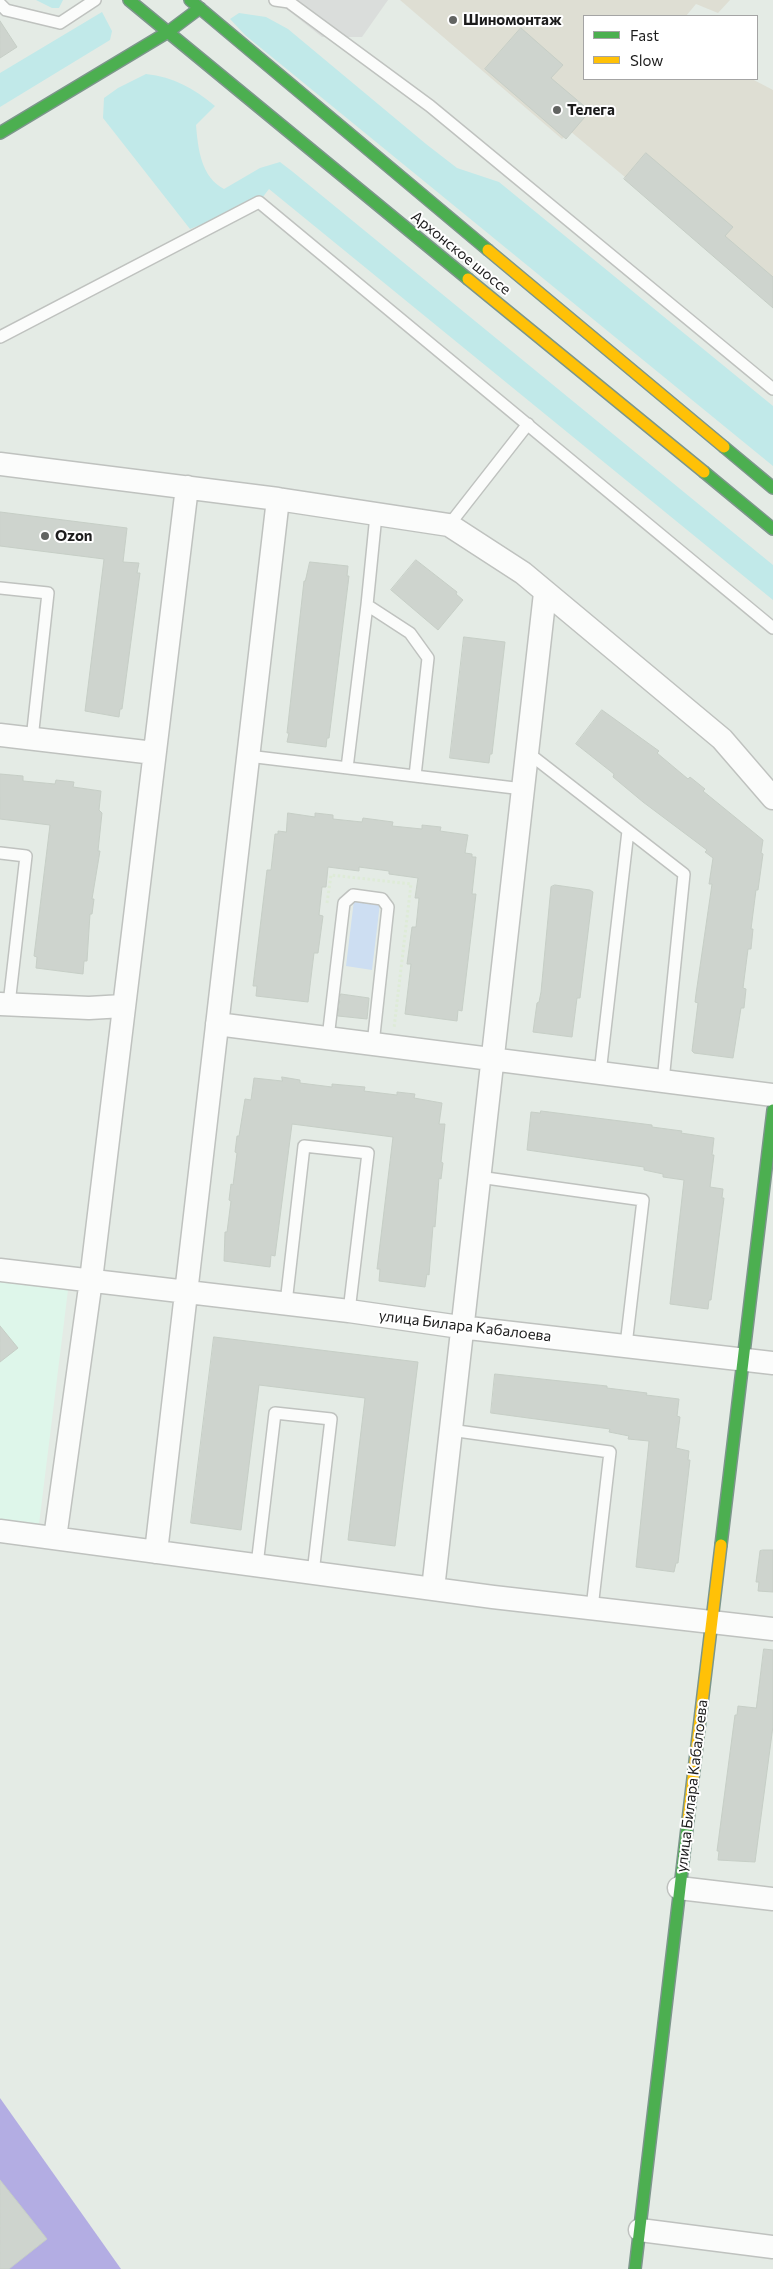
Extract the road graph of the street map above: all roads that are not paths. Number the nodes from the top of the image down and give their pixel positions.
1 (94, 0) edge
2 (129, 0) edge
3 (190, 0) edge
4 (214, 0) edge
5 (275, 0) edge
6 (0, 4) edge
7 (200, 8) junction
8 (168, 32) junction
9 (0, 133) edge
10 (0, 337) edge
11 (773, 389) edge
12 (528, 424) junction
13 (0, 464) edge
14 (187, 488) junction
15 (773, 488) edge
16 (278, 499) junction
17 (376, 515) junction
18 (449, 525) junction
19 (773, 529) edge
20 (0, 588) edge
21 (545, 593) junction
22 (367, 604) junction
23 (773, 628) edge
24 (0, 735) edge
25 (32, 739) junction
26 (527, 752) junction
27 (154, 753) junction
28 (248, 756) junction
29 (347, 768) junction
30 (415, 776) junction
31 (523, 789) junction
32 (773, 798) edge
33 (628, 831) junction
34 (0, 853) edge
35 (4, 1004) edge
36 (123, 1006) junction
37 (217, 1024) junction
38 (328, 1038) junction
39 (373, 1044) junction
40 (493, 1059) junction
41 (600, 1073) junction
42 (664, 1081) junction
43 (773, 1095) edge
44 (773, 1110) edge
45 (479, 1177) junction
46 (0, 1270) edge
47 (91, 1280) junction
48 (186, 1291) junction
49 (286, 1303) junction
50 (349, 1311) junction
51 (460, 1327) junction
52 (626, 1345) junction
53 (744, 1359) junction
54 (773, 1362) edge
55 (450, 1430) junction
56 (0, 1531) edge
57 (55, 1538) junction
58 (156, 1552) junction
59 (257, 1565) junction
60 (313, 1573) junction
61 (433, 1589) junction
62 (592, 1608) junction
63 (713, 1621) junction
64 (773, 1629) edge
65 (680, 1888) junction
66 (773, 1899) edge
67 (640, 2230) junction
68 (773, 2247) edge
69 (635, 2269) edge

1 - 6 lane
2 - 8 main road, Архонское шоссе
3 - 7 main road, Архонское шоссе
4 - 7 lane
5 - 11 lane
7 - 8 main road
7 - 15 main road, Архонское шоссе
8 - 9 main road
8 - 19 main road, Архонское шоссе
10 - 12 lane
12 - 18 lane
12 - 23 lane
13 - 14 street
14 - 16 street
14 - 27 street
16 - 17 street
16 - 28 street
17 - 18 street
17 - 22 lane
18 - 21 street
20 - 25 lane
21 - 26 street
21 - 32 street
22 - 29 lane
22 - 30 lane
24 - 25 street
25 - 27 street
26 - 31 street
26 - 33 lane
27 - 36 street
28 - 29 lane
28 - 37 street
29 - 30 lane
30 - 31 lane
31 - 40 street
33 - 41 lane
33 - 42 lane
34 - 35 lane
35 - 36 street
36 - 47 street
37 - 38 street
37 - 48 street
38 - 39 street
38 - 39 lane
39 - 40 street
40 - 41 street
40 - 45 street
41 - 42 street
42 - 43 street
44 - 53 main road, улица Билара Кабалоева
45 - 51 street
45 - 52 lane
46 - 47 street, улица Билара Кабалоева
47 - 48 street, улица Билара Кабалоева
47 - 57 street
48 - 49 street, улица Билара Кабалоева
48 - 58 street
49 - 50 street, улица Билара Кабалоева
49 - 50 lane
50 - 51 street, улица Билара Кабалоева
51 - 52 street, улица Билара Кабалоева
51 - 55 street
52 - 53 street, улица Билара Кабалоева
53 - 54 street, улица Билара Кабалоева
53 - 63 main road, улица Билара Кабалоева
55 - 61 street
55 - 62 lane
56 - 57 street
57 - 58 street
58 - 59 street
59 - 60 street
59 - 60 lane
60 - 61 street
61 - 62 street
62 - 63 street
63 - 64 street
63 - 65 main road, улица Билара Кабалоева
65 - 66 street, улица Билара Кабалоева
65 - 67 main road
67 - 68 street
67 - 69 main road

